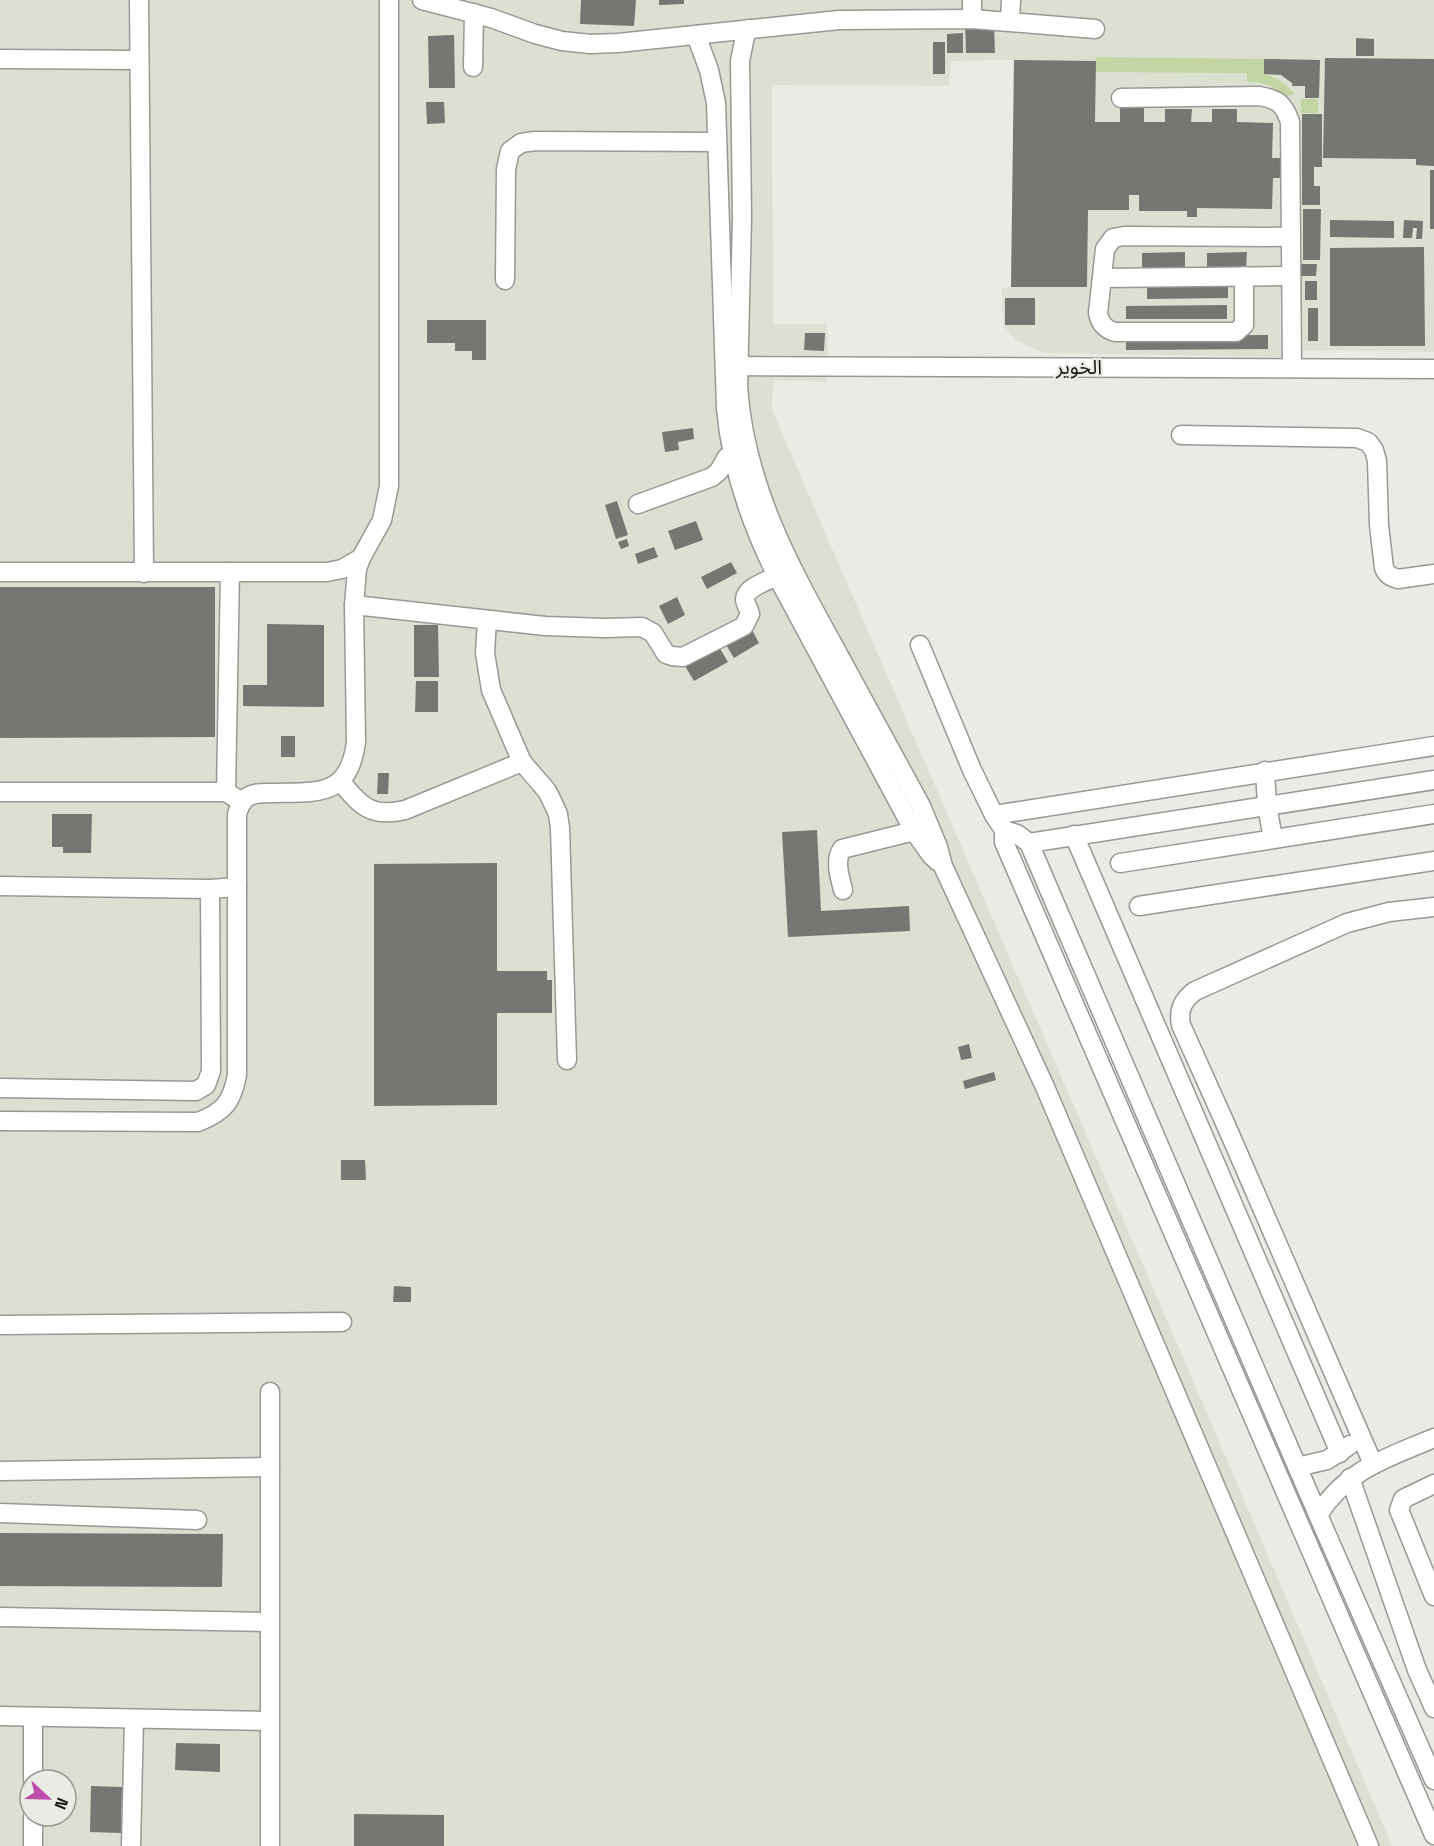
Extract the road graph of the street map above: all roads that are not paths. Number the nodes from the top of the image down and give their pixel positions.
1 (139, 0) edge
2 (389, 0) edge
3 (422, 0) edge
4 (972, 0) edge
5 (1011, 0) edge
6 (474, 13) junction
7 (972, 19) junction
8 (1010, 21) junction
9 (1095, 28) dead end
10 (749, 29) junction
11 (696, 35) junction
12 (0, 59) edge
13 (139, 60) junction
14 (473, 66) dead end
15 (1121, 98) dead end
16 (717, 142) junction
17 (1291, 237) junction
18 (1244, 276) junction
19 (1291, 276) junction
20 (1102, 278) junction
21 (505, 280) dead end
22 (732, 366) junction
23 (1292, 368) junction
24 (1434, 369) edge
25 (1181, 435) dead end
26 (733, 455) junction
27 (638, 504) dead end
28 (361, 558) junction
29 (230, 572) junction
30 (0, 573) edge
31 (144, 573) junction
32 (1434, 574) edge
33 (777, 576) junction
34 (354, 605) junction
35 (487, 620) junction
36 (920, 645) dead end
37 (1434, 746) edge
38 (522, 762) junction
39 (1265, 771) junction
40 (1434, 780) edge
41 (341, 782) junction
42 (0, 792) edge
43 (226, 792) junction
44 (242, 802) junction
45 (1267, 806) junction
46 (1434, 814) edge
47 (999, 822) junction
48 (914, 831) junction
49 (1074, 835) junction
50 (1273, 838) junction
51 (1029, 843) junction
52 (1434, 861) edge
53 (1120, 863) dead end
54 (943, 866) junction
55 (0, 885) edge
56 (237, 887) junction
57 (210, 889) junction
58 (843, 890) dead end
59 (1139, 906) dead end
60 (1434, 907) edge
61 (567, 1060) dead end
62 (0, 1088) edge
63 (0, 1121) edge
64 (342, 1322) dead end
65 (0, 1325) edge
66 (270, 1392) dead end
67 (1360, 1436) junction
68 (1434, 1438) edge
69 (1340, 1453) junction
70 (1373, 1464) junction
71 (270, 1467) junction
72 (1297, 1467) junction
73 (0, 1471) edge
74 (1350, 1478) junction
75 (1434, 1484) edge
76 (1315, 1508) junction
77 (1293, 1510) junction
78 (0, 1513) edge
79 (197, 1520) dead end
80 (1434, 1596) edge
81 (0, 1617) edge
82 (269, 1622) junction
83 (1426, 1667) edge
84 (1434, 1708) edge
85 (0, 1716) edge
86 (33, 1717) junction
87 (134, 1720) junction
88 (269, 1721) junction
89 (33, 1768) edge
90 (1434, 1780) edge
91 (33, 1828) edge
92 (1434, 1835) edge
93 (33, 1846) edge
94 (131, 1846) edge
95 (270, 1846) edge
96 (1369, 1846) edge

1 - 13 street
2 - 28 street
3 - 6 street
4 - 7 street
5 - 8 street
6 - 11 street
6 - 14 street
7 - 8 street
7 - 10 street
8 - 9 street
10 - 11 street
10 - 22 street
11 - 16 street
12 - 13 street
13 - 31 street
15 - 17 street
16 - 21 street
16 - 22 street
17 - 19 street
17 - 20 street
18 - 19 street
18 - 20 street
18 - 20 street
19 - 23 street
22 - 23 street, الخوير
22 - 26 street
22 - 54 street
23 - 24 street, الخوير
25 - 32 street
26 - 27 street
26 - 33 street
28 - 29 street
28 - 34 street
29 - 31 street
29 - 43 street
30 - 31 street
33 - 35 street
33 - 48 street
34 - 35 street
34 - 41 street
35 - 38 street
36 - 47 street
37 - 39 street
38 - 41 street
38 - 61 street
39 - 45 street
39 - 47 street
40 - 45 street
41 - 44 street
42 - 43 street
43 - 44 street
44 - 56 street
45 - 49 street
45 - 50 street
46 - 50 street
47 - 51 street
47 - 77 street
48 - 54 street
48 - 58 street
49 - 51 street
49 - 69 street
50 - 53 street
51 - 72 street
52 - 59 street
54 - 96 street
55 - 57 street
56 - 57 street
56 - 63 street
57 - 62 street
60 - 67 street
64 - 65 street
66 - 71 street
67 - 69 street
67 - 70 street
68 - 70 street
69 - 72 street
70 - 74 street
71 - 73 street
71 - 82 street
72 - 76 street
74 - 76 street
74 - 83 street
75 - 80 street
76 - 77 street
76 - 90 street
77 - 92 street
78 - 79 street
81 - 82 street
82 - 88 street
83 - 84 street
85 - 86 street
86 - 87 street
86 - 89 street
87 - 88 street
87 - 94 street
88 - 95 street
91 - 93 street

